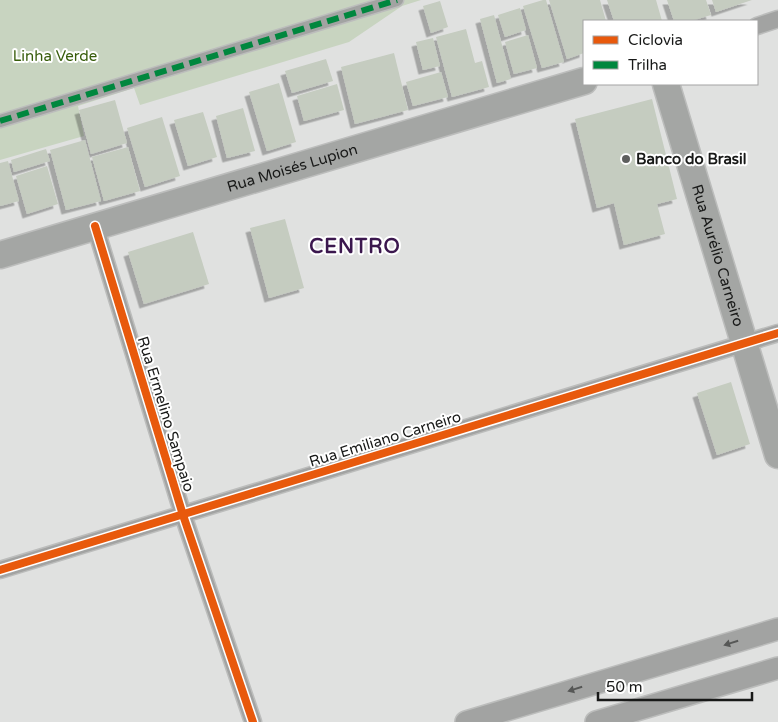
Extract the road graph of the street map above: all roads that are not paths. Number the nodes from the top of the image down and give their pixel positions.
1 (397, 0) edge
2 (778, 19) edge
3 (758, 26) edge
4 (583, 81) edge
5 (666, 85) edge
6 (0, 121) edge
7 (95, 226) junction
8 (0, 255) edge
9 (778, 333) edge
10 (744, 344) junction
11 (778, 455) edge
12 (183, 514) junction
13 (0, 570) edge
14 (778, 629) edge
15 (778, 668) edge
16 (253, 722) edge
17 (466, 722) edge
18 (596, 722) edge

1 - 6 street
2 - 3 street
4 - 7 main road, Rua Moisés Lupion
5 - 10 main road, Rua Aurélio Carneiro
7 - 8 main road, Rua Moisés Lupion
7 - 12 street, Rua Ermelino Sampaio
9 - 10 street, Rua Emiliano Carneiro
10 - 11 main road, Rua Aurélio Carneiro
10 - 12 street, Rua Emiliano Carneiro
12 - 13 street, Rua Emiliano Carneiro
12 - 16 street, Rua Ermelino Sampaio
14 -> 17 street
15 - 18 street

